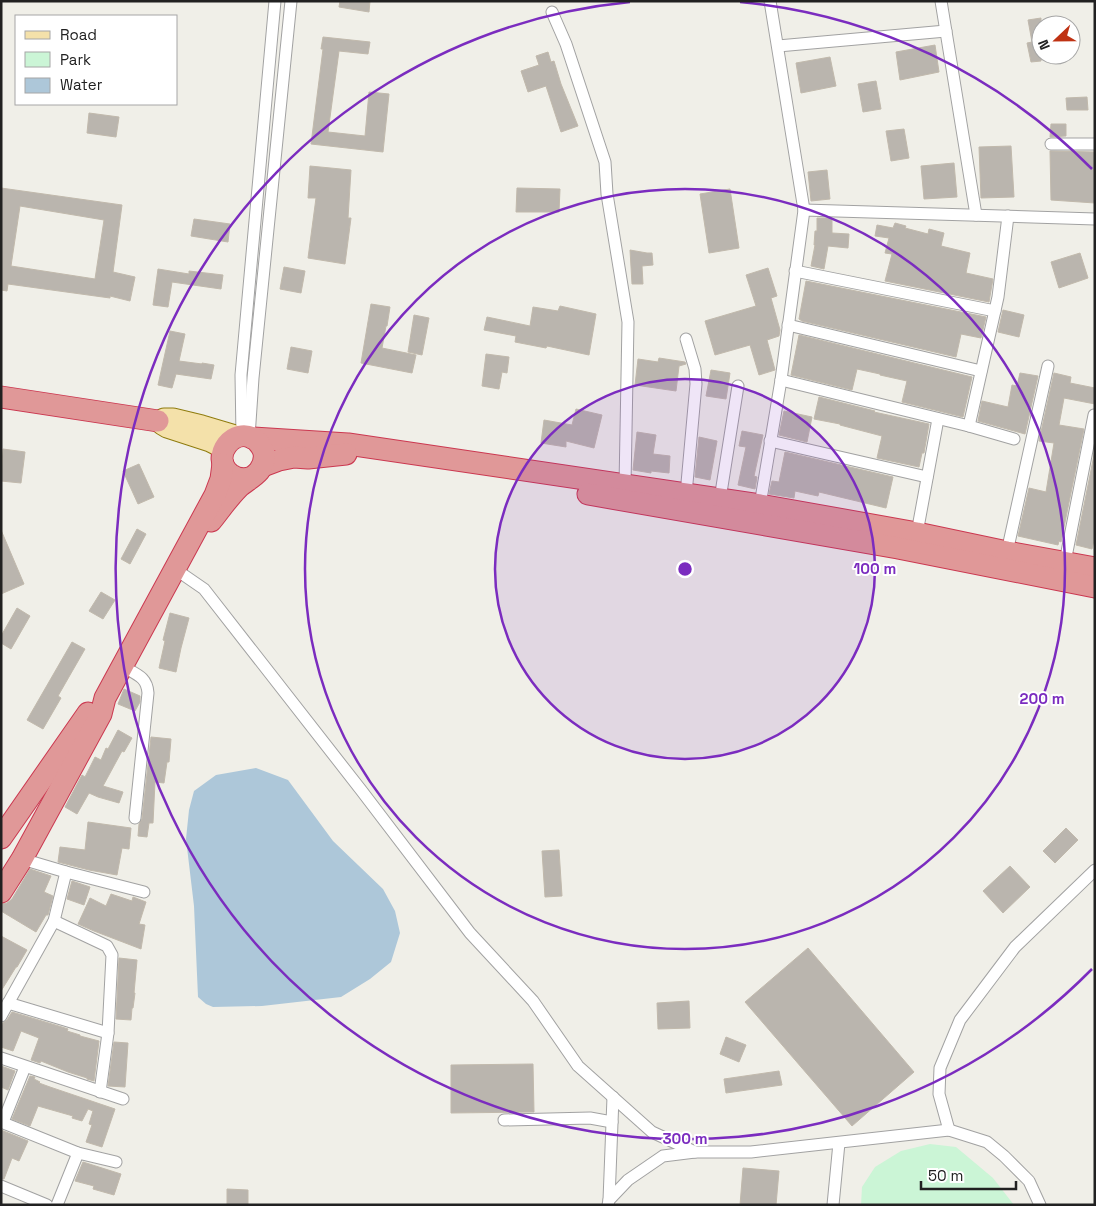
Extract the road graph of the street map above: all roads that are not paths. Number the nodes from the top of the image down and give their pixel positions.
1 (275, 1) edge
2 (290, 1) edge
3 (770, 1) edge
4 (941, 1) edge
5 (552, 12) dead end
6 (946, 30) junction
7 (778, 46) junction
8 (1051, 144) dead end
9 (1095, 144) edge
10 (804, 210) junction
11 (976, 215) junction
12 (1008, 216) junction
13 (1095, 219) edge
14 (795, 271) junction
15 (995, 311) junction
16 (788, 325) junction
17 (686, 339) dead end
18 (1048, 366) dead end
19 (981, 371) junction
20 (781, 380) junction
21 (738, 386) dead end
22 (1, 397) edge
23 (1094, 415) edge
24 (938, 418) junction
25 (158, 421) joint
26 (969, 426) junction
27 (1014, 438) dead end
28 (770, 441) junction
29 (238, 443) junction
30 (257, 471) junction
31 (927, 478) junction
32 (625, 485) junction
33 (686, 494) junction
34 (720, 499) junction
35 (760, 505) junction
36 (917, 533) junction
37 (1007, 552) junction
38 (1065, 562) junction
39 (178, 564) junction
40 (1095, 568) edge
41 (1095, 587) edge
42 (122, 666) junction
43 (105, 698) junction
44 (135, 818) dead end
45 (1, 838) edge
46 (22, 859) junction
47 (1095, 870) edge
48 (66, 872) junction
49 (1, 892) edge
50 (144, 892) dead end
51 (54, 921) junction
52 (8, 1003) junction
53 (1, 1016) edge
54 (108, 1033) junction
55 (1, 1058) edge
56 (25, 1067) junction
57 (100, 1092) junction
58 (613, 1097) junction
59 (123, 1099) dead end
60 (504, 1120) dead end
61 (2, 1122) edge
62 (612, 1122) junction
63 (950, 1130) junction
64 (839, 1143) junction
65 (695, 1152) junction
66 (78, 1153) junction
67 (116, 1162) dead end
68 (1, 1186) edge
69 (608, 1203) edge
70 (47, 1205) edge
71 (57, 1205) edge
72 (832, 1205) edge
73 (1040, 1205) edge

1 - 29 street
2 - 29 street
3 - 7 street
4 - 6 street
5 - 32 street
6 - 7 street
6 - 11 street
7 - 10 street
8 - 9 street
10 - 11 street
10 - 14 street
11 - 12 street
12 - 13 street
12 - 15 street
14 - 15 street
14 - 16 street
15 - 19 street
16 - 19 street
16 - 20 street
17 - 33 street
18 - 37 street
19 - 26 street
20 - 24 street
20 - 28 street
21 - 34 street
22 - 25 highway
23 - 38 street
24 - 26 street
24 - 31 street
25 - 29 main road
26 - 27 street
28 - 31 street
28 - 35 street
29 - 30 highway
29 - 30 highway
29 - 32 highway
29 - 39 highway
30 - 39 highway
30 - 41 highway
31 - 36 street
32 - 33 highway
33 - 34 highway
34 - 35 highway
35 - 36 highway
36 - 37 highway
37 - 38 highway
38 - 40 highway
39 - 42 highway
39 - 58 street
42 - 43 highway
42 - 44 street
43 - 45 highway
43 - 46 highway
46 - 48 street
46 - 49 highway
47 - 63 street
48 - 50 street
48 - 51 street
51 - 52 street
51 - 54 street
52 - 53 street
52 - 54 street
54 - 57 street
55 - 56 street
56 - 57 street
56 - 61 street
57 - 59 street
58 - 62 street
58 - 65 street
60 - 62 street
61 - 66 street
62 - 69 street
63 - 64 street
63 - 73 street
64 - 65 street
64 - 72 street
65 - 69 street
66 - 67 street
66 - 71 street
68 - 70 street

